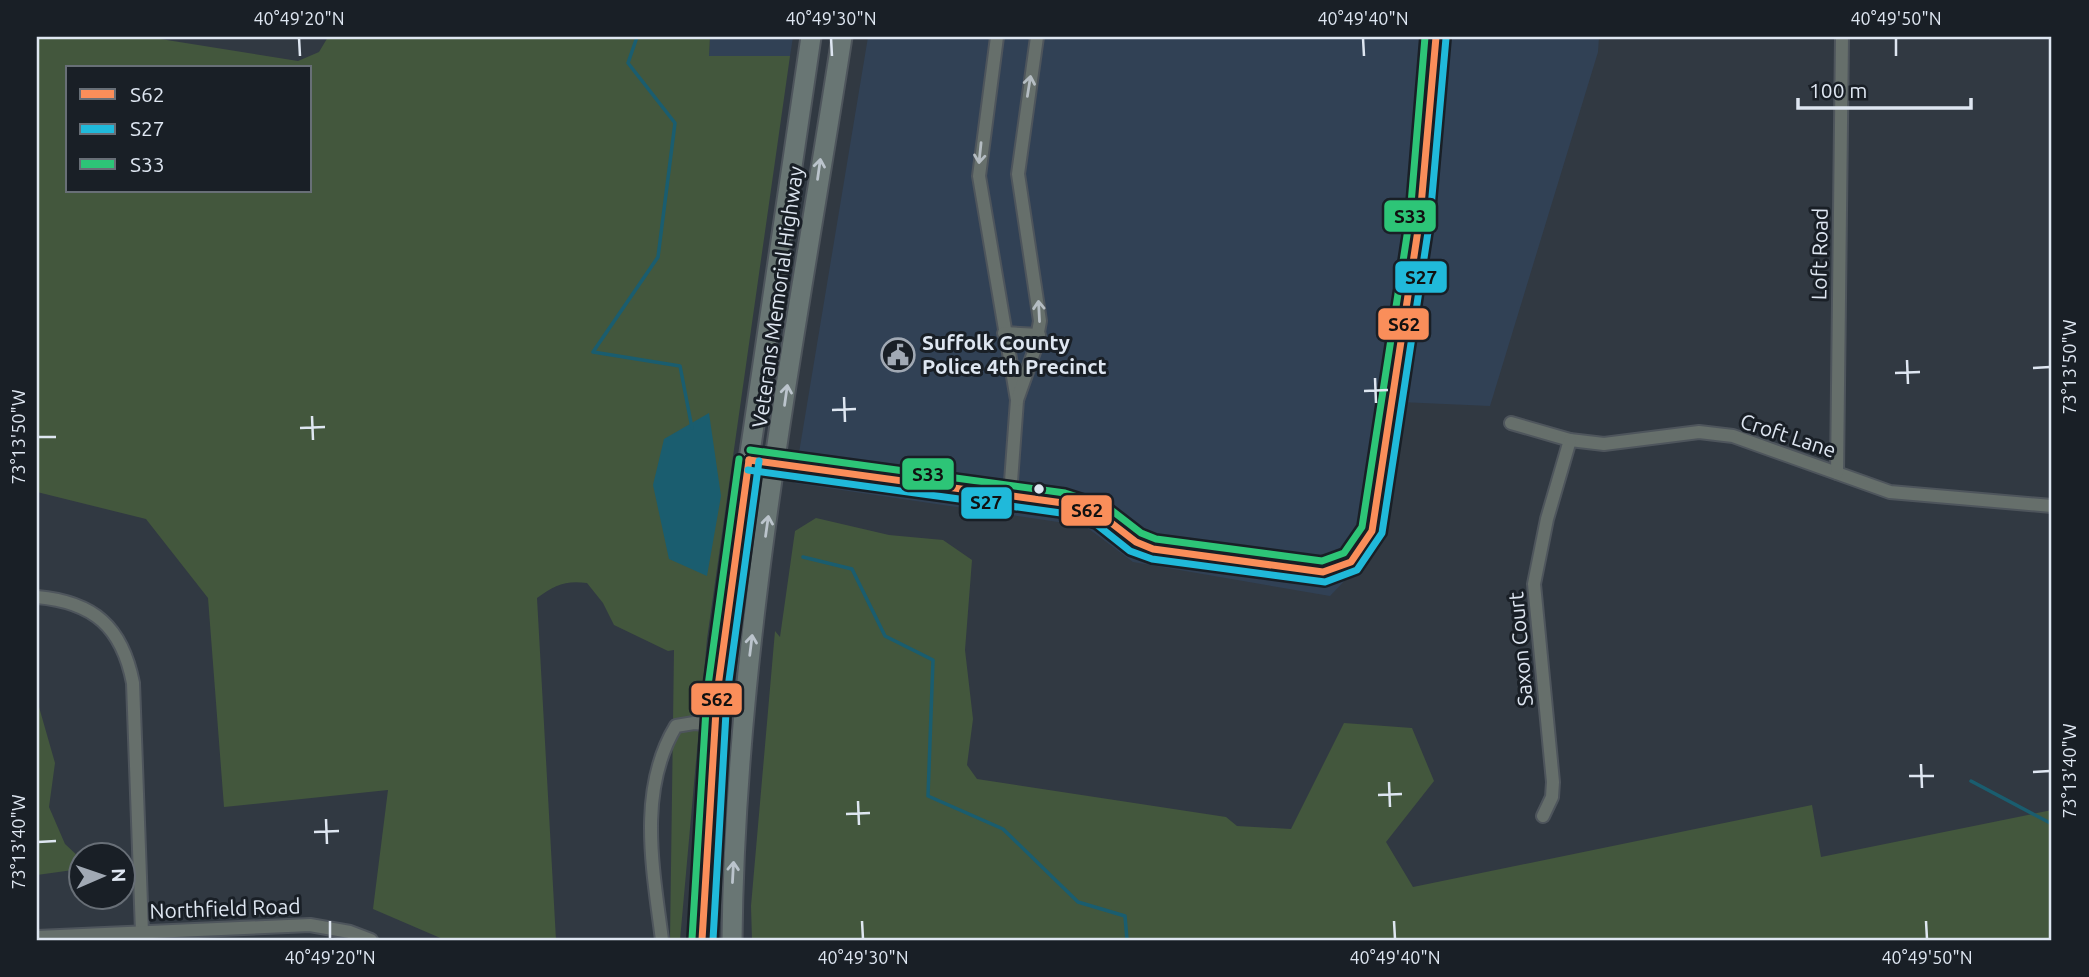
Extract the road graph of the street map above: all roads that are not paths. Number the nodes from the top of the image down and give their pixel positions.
1 (811, 37) edge
2 (842, 37) edge
3 (997, 37) edge
4 (1037, 37) edge
5 (1436, 37) edge
6 (1842, 37) edge
7 (1004, 333) junction
8 (1039, 335) junction
9 (1017, 400) junction
10 (1511, 423) dead end
11 (1570, 440) junction
12 (749, 460) junction
13 (776, 462) junction
14 (1837, 472) junction
15 (1010, 495) junction
16 (2052, 506) edge
17 (37, 597) edge
18 (715, 725) junction
19 (1543, 816) dead end
20 (142, 932) junction
21 (37, 937) edge
22 (371, 940) edge
23 (662, 940) edge
24 (702, 940) edge
25 (732, 940) edge

1 - 12 highway, Veterans Memorial Highway
13 -> 2 highway, Veterans Memorial Highway
3 -> 7 street
8 -> 4 street
5 - 15 street
6 - 14 street, Loft Road
7 - 8 street
7 - 9 street
8 - 9 street
9 - 15 street
10 - 11 street, Croft Lane
11 - 14 street, Croft Lane
11 - 19 street, Saxon Court
12 - 13 street
12 - 18 highway, Veterans Memorial Highway
13 - 15 street
25 -> 13 highway, Veterans Memorial Highway
14 - 16 street, Croft Lane
17 - 20 street
18 - 23 street
18 - 24 highway, Veterans Memorial Highway
20 - 21 street, Northfield Road
20 - 22 street, Northfield Road

